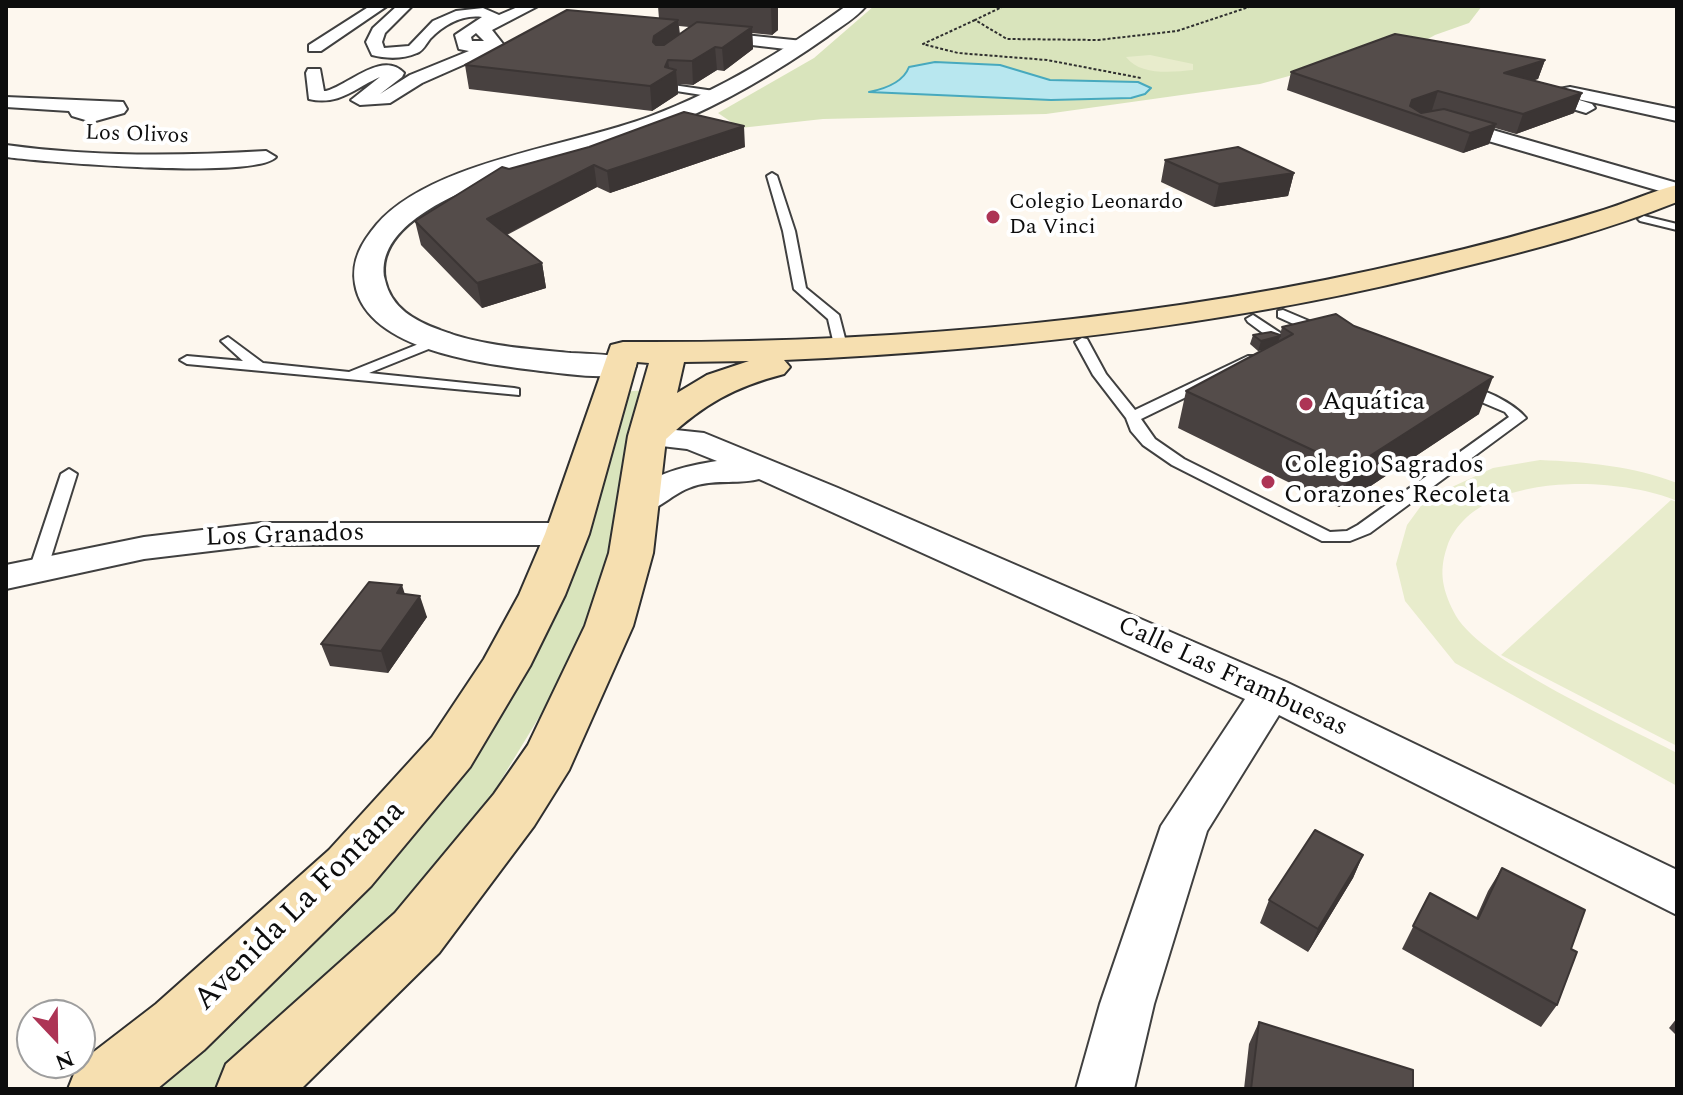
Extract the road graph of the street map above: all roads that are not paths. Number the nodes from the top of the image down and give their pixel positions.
1 (380, 6) edge
2 (405, 6) edge
3 (857, 6) edge
4 (533, 13) edge
5 (693, 37) edge
6 (803, 46) junction
7 (315, 48) dead end
8 (485, 48) junction
9 (314, 73) dead end
10 (673, 88) edge
11 (721, 95) junction
12 (6, 102) edge
13 (88, 107) dead end
14 (1586, 109) dead end
15 (1677, 115) edge
16 (1428, 120) edge
17 (1545, 132) edge
18 (1516, 143) junction
19 (6, 151) edge
20 (266, 157) dead end
21 (772, 176) dead end
22 (1677, 192) edge
23 (1677, 207) edge
24 (1644, 219) junction
25 (1677, 227) edge
26 (1276, 329) junction
27 (435, 337) junction
28 (228, 341) dead end
29 (1082, 342) junction
30 (1306, 345) edge
31 (830, 353) junction
32 (187, 360) dead end
33 (644, 360) junction
34 (260, 368) junction
35 (348, 377) junction
36 (1445, 382) edge
37 (514, 392) dead end
38 (1133, 417) junction
39 (647, 436) junction
40 (69, 474) dead end
41 (779, 476) junction
42 (638, 505) junction
43 (567, 534) junction
44 (22, 574) edge
45 (1271, 693) junction
46 (1677, 894) edge
47 (117, 1082) edge
48 (251, 1089) edge
49 (1105, 1089) edge

1 - 7 street
2 - 8 street
3 - 6 street
4 - 8 street
5 - 6 street
6 - 11 street
8 - 9 street
10 - 11 lane
11 - 27 street
12 - 13 street
14 - 15 street
16 - 18 street
17 - 18 street
18 - 22 street
19 - 20 street, Los Olivos
21 - 31 lane
22 - 31 main road
23 - 24 main road
24 - 25 lane
24 - 26 main road
26 - 29 main road
26 - 30 lane
26 - 38 lane
27 - 33 street
27 - 35 lane
28 - 34 lane
29 - 31 main road
29 - 38 lane
31 - 33 main road
31 - 39 main road
32 - 34 lane
33 - 39 main road
33 - 43 main road, Avenida La Fontana
34 - 35 lane
35 - 37 lane
36 - 38 lane
39 - 41 street, Calle Las Frambuesas
39 - 42 main road
40 - 44 lane
41 - 42 street, Calle Las Frambuesas
41 - 45 street, Calle Las Frambuesas
42 - 48 main road
43 - 44 street, Los Granados
43 - 47 main road, Avenida La Fontana
45 - 46 street, Calle Las Frambuesas
45 - 49 street

